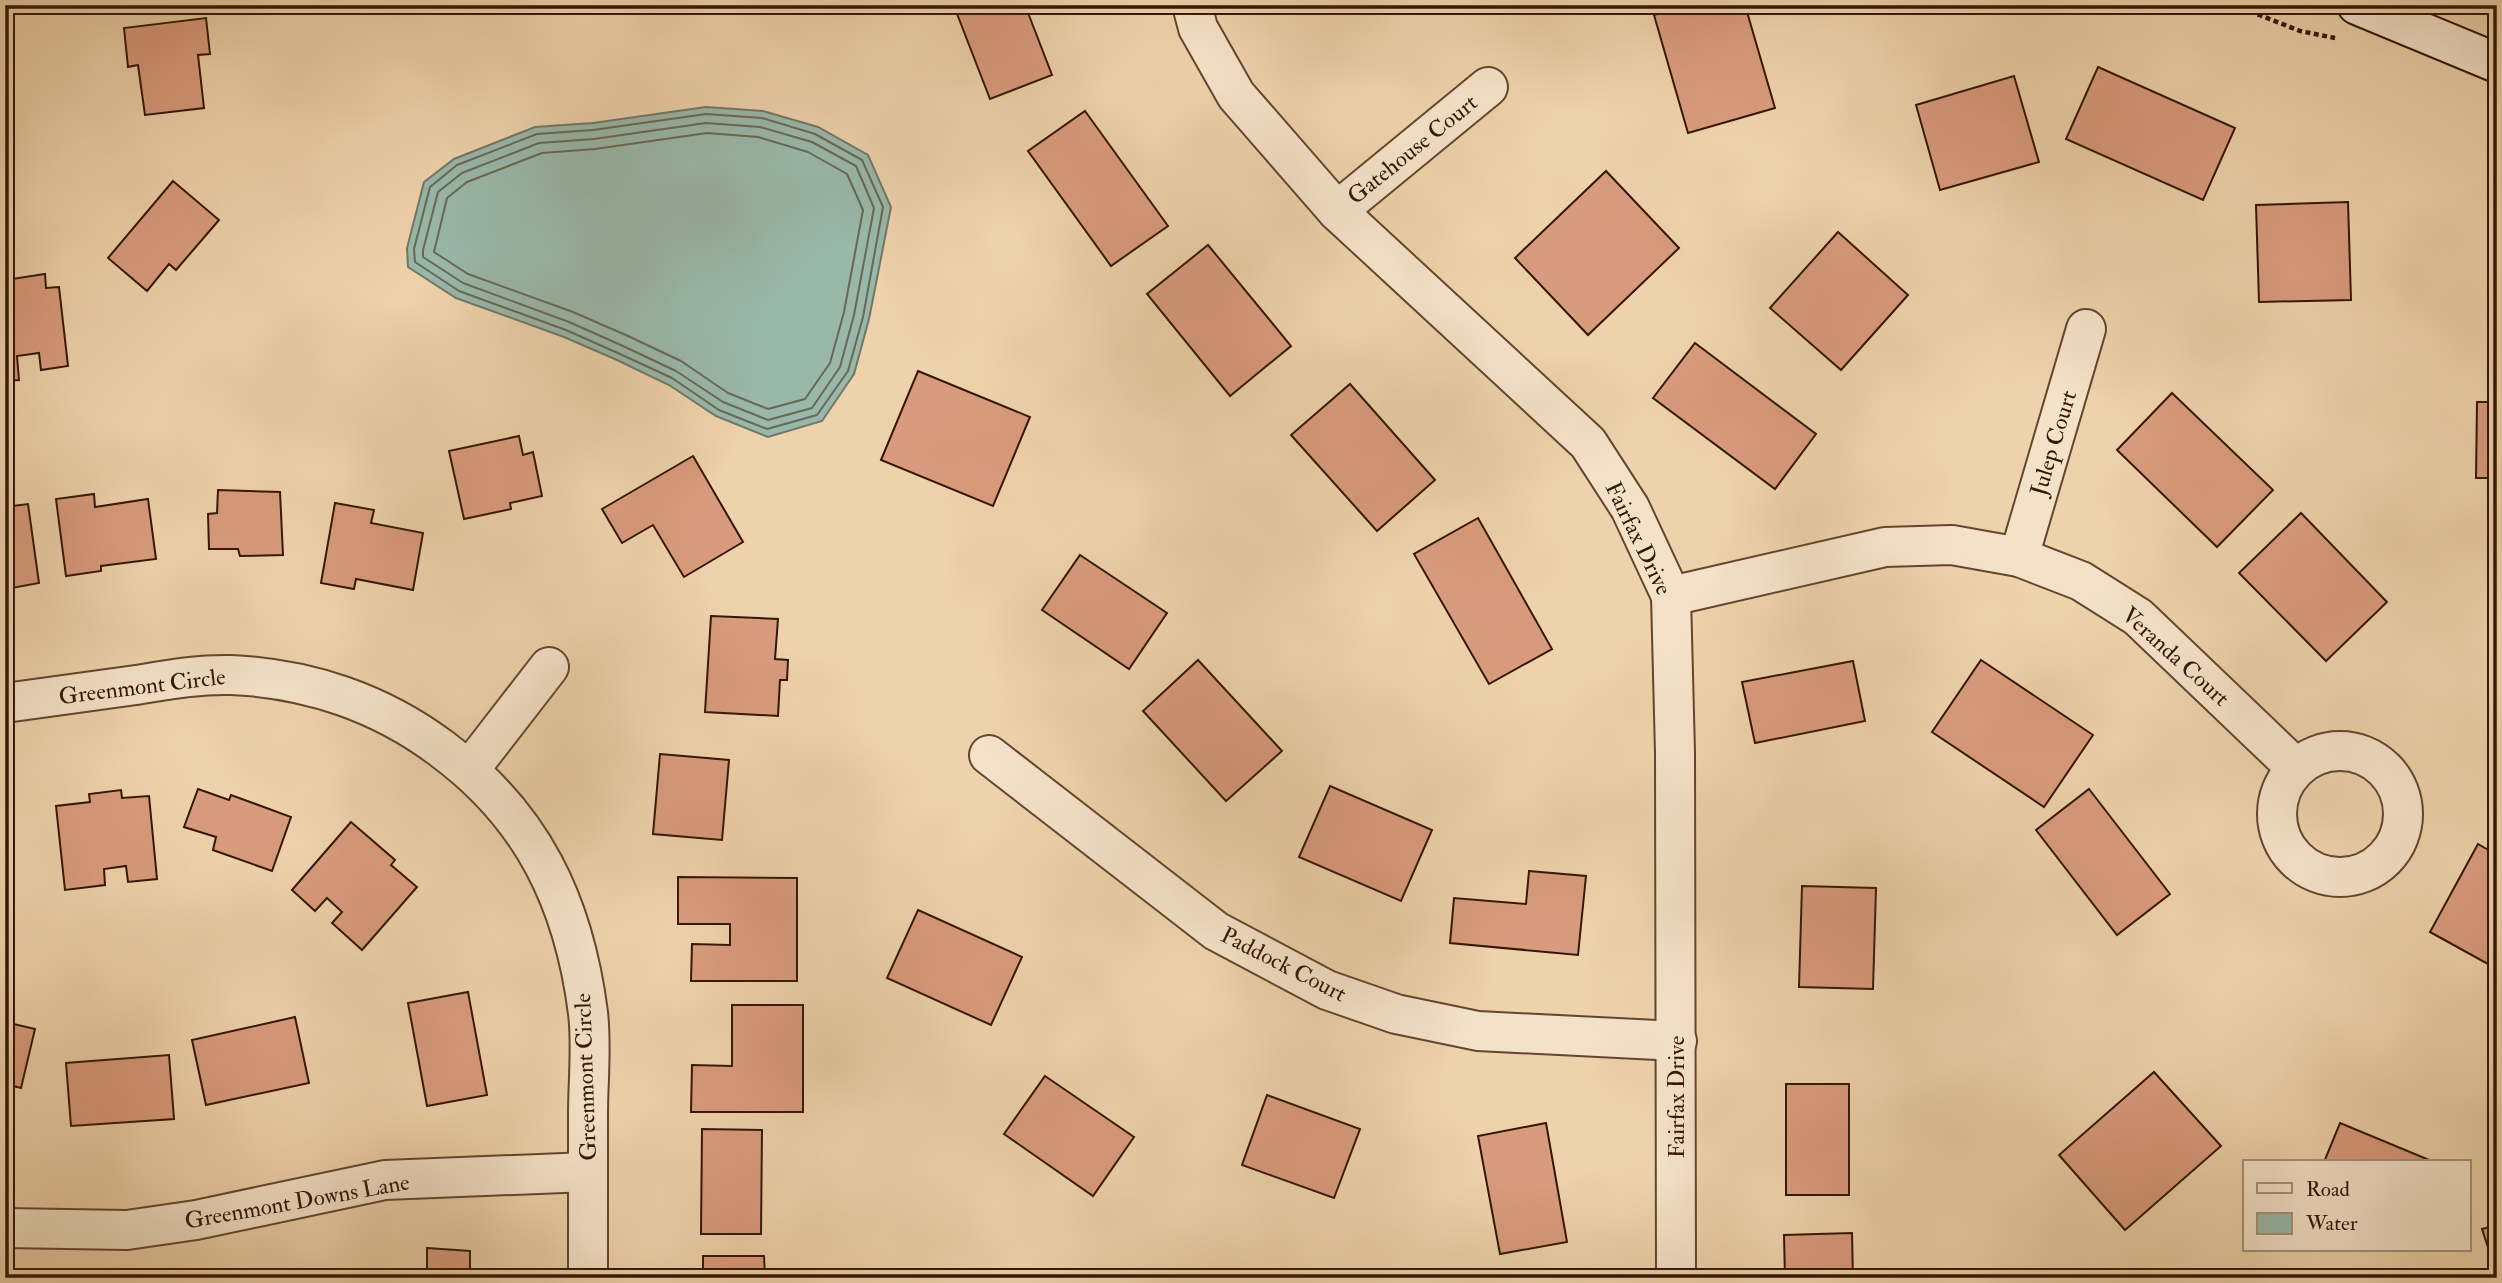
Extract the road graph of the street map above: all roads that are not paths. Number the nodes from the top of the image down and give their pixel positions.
1 (1192, 5) edge
2 (2357, 5) edge
3 (2497, 63) edge
4 (1488, 87) dead end
5 (1337, 211) junction
6 (2086, 329) dead end
7 (2019, 557) junction
8 (1671, 596) junction
9 (548, 667) dead end
10 (5, 704) edge
11 (989, 755) dead end
12 (2296, 768) dead end
13 (470, 769) junction
14 (1676, 1041) junction
15 (588, 1171) junction
16 (5, 1228) edge
17 (588, 1278) edge
18 (1675, 1278) edge

1 - 5 street, Fairfax Drive
2 - 3 street
4 - 5 street, Gatehouse Court
5 - 8 street, Fairfax Drive
6 - 7 street, Julep Court
7 - 8 street, Veranda Court
7 - 12 street, Veranda Court
8 - 14 street, Fairfax Drive
9 - 13 street
10 - 13 street, Greenmont Circle
11 - 14 street, Paddock Court
13 - 15 street, Greenmont Circle
14 - 18 street, Fairfax Drive
15 - 16 street, Greenmont Downs Lane
15 - 17 street, Greenmont Circle

